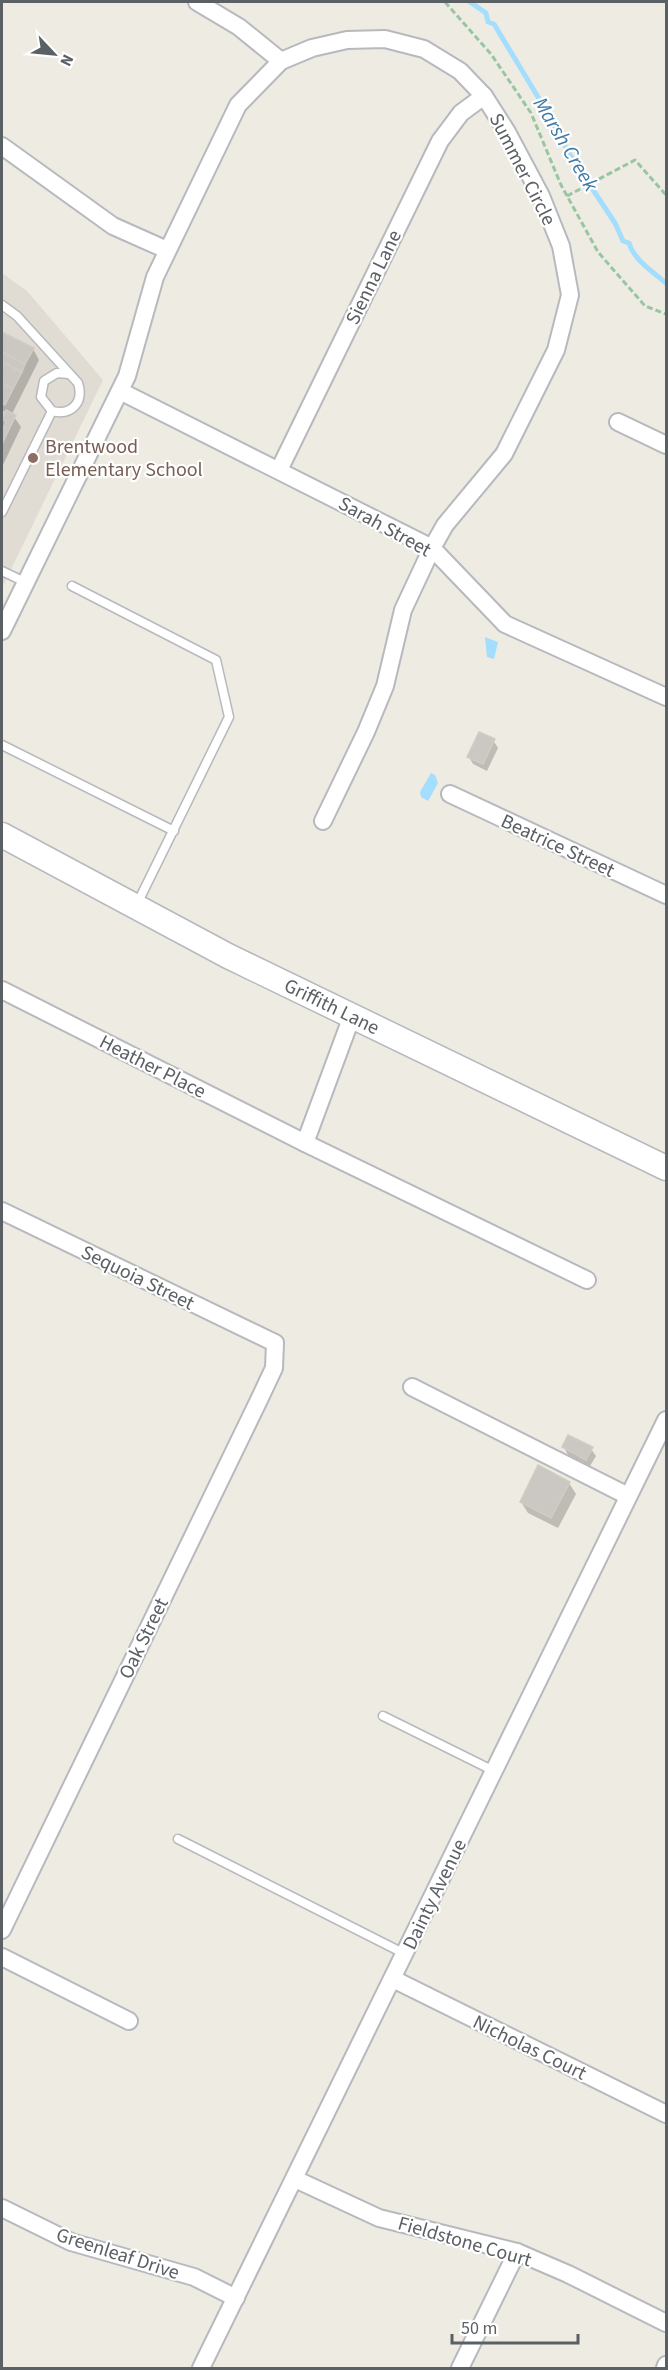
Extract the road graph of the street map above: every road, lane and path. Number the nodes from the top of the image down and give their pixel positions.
1 (197, 2) edge
2 (445, 2) edge
3 (281, 61) junction
4 (484, 96) junction
5 (2, 146) edge
6 (666, 195) edge
7 (567, 196) junction
8 (167, 250) junction
9 (2, 305) edge
10 (666, 314) edge
11 (69, 374) junction
12 (120, 391) junction
13 (52, 411) junction
14 (618, 422) dead end
15 (666, 445) edge
16 (279, 470) junction
17 (2, 512) edge
18 (432, 548) junction
19 (2, 571) edge
20 (25, 582) junction
21 (72, 586) dead end
22 (2, 631) edge
23 (666, 698) edge
24 (2, 745) edge
25 (450, 794) dead end
26 (323, 821) dead end
27 (174, 831) junction
28 (2, 835) edge
29 (666, 895) edge
30 (136, 907) junction
31 (2, 990) edge
32 (352, 1016) junction
33 (304, 1143) junction
34 (666, 1168) edge
35 (2, 1211) edge
36 (587, 1280) dead end
37 (275, 1343) joint
38 (412, 1387) dead end
39 (666, 1420) edge
40 (628, 1496) junction
41 (384, 1716) dead end
42 (494, 1771) junction
43 (178, 1839) dead end
44 (2, 1930) edge
45 (405, 1954) junction
46 (2, 1957) edge
47 (393, 1979) junction
48 (129, 2021) dead end
49 (666, 2114) edge
50 (295, 2179) junction
51 (2, 2208) edge
52 (517, 2252) junction
53 (236, 2298) junction
54 (666, 2324) edge
55 (201, 2368) edge
56 (459, 2368) edge

1 - 3 street
2 - 7 path
3 - 4 street, Summer Circle
3 - 8 street, Summer Circle
4 - 16 street, Sienna Lane
4 - 18 street, Summer Circle
5 - 8 street
6 - 7 path
7 - 10 path
8 - 12 street, Summer Circle
9 - 11 lane
11 - 13 lane
11 - 13 lane
12 - 16 street, Sarah Street
12 - 20 street, Summer Circle
13 - 17 lane
14 - 15 street
16 - 18 street, Sarah Street
18 - 23 street, Sarah Street
18 - 26 street, Summer Circle
19 - 20 lane
20 - 22 street, Summer Circle
21 - 27 lane
24 - 27 lane
25 - 29 street, Beatrice Street
27 - 30 lane
28 - 30 street, Griffith Lane
30 - 32 street, Griffith Lane
31 - 33 street, Heather Place
32 - 33 street
32 - 34 street, Griffith Lane
33 - 36 street, Heather Place
35 - 37 street, Sequoia Street
37 - 44 street, Oak Street
38 - 40 street
39 - 40 street, Dainty Avenue
40 - 42 street, Dainty Avenue
41 - 42 lane
42 - 45 street, Dainty Avenue
43 - 45 lane
45 - 47 street, Dainty Avenue
46 - 48 street
47 - 49 street, Nicholas Court
47 - 50 street, Dainty Avenue
50 - 52 street, Fieldstone Court
50 - 53 street, Dainty Avenue
51 - 53 street, Greenleaf Drive
52 - 54 street, Fieldstone Court
52 - 56 street
53 - 55 street, Dainty Avenue

